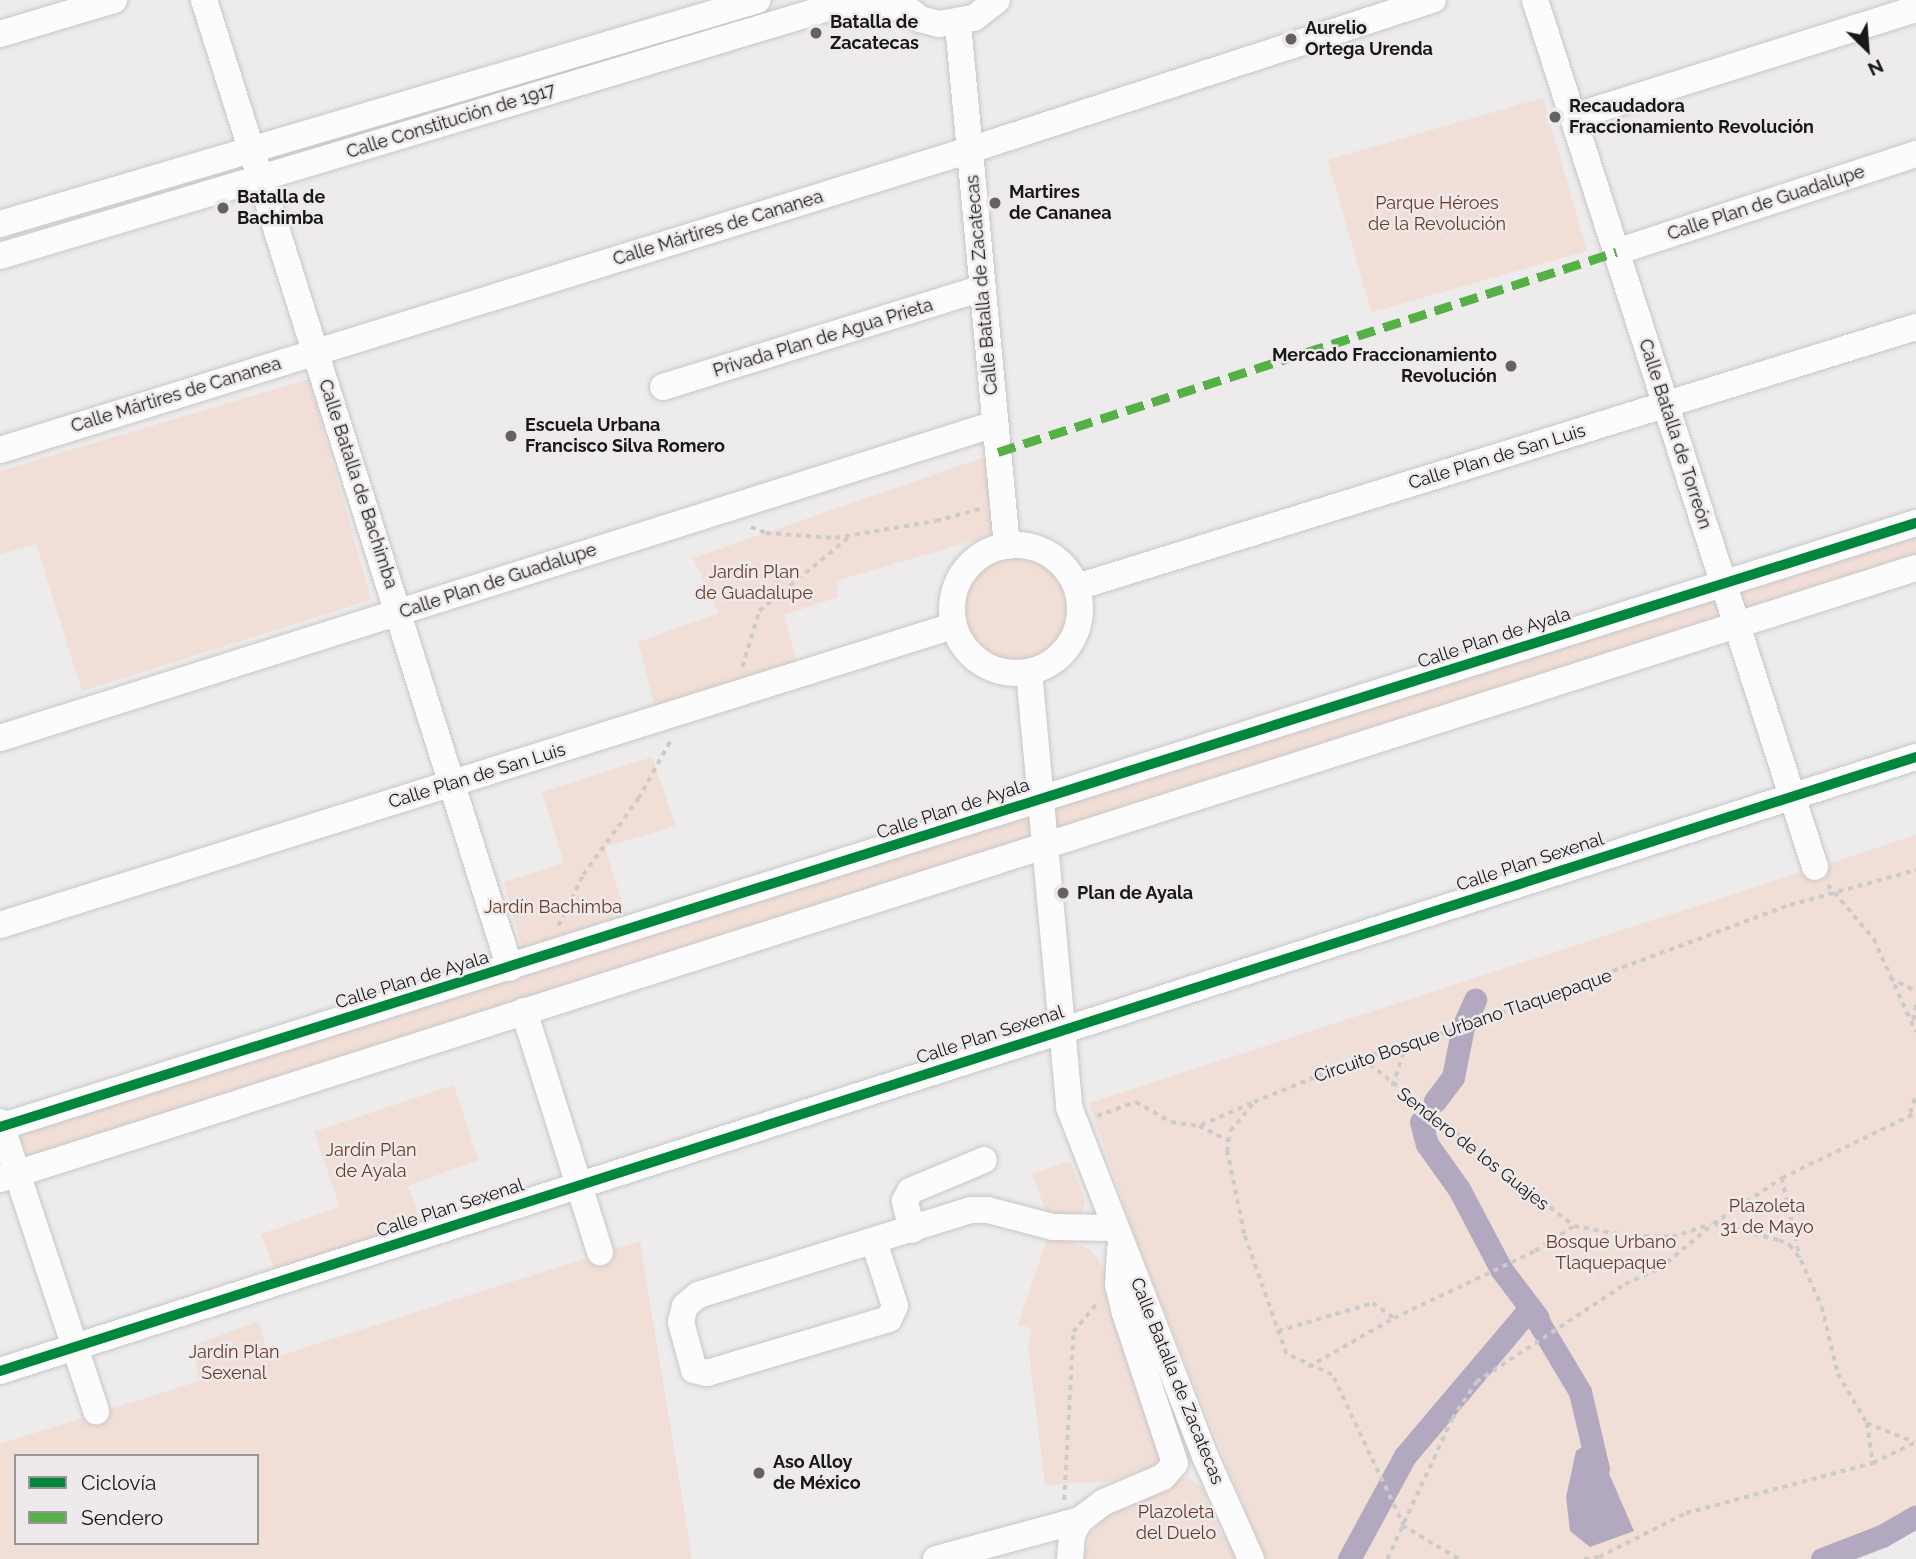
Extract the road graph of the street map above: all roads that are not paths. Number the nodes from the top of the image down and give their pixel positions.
1 (114, 0) edge
2 (204, 0) edge
3 (758, 0) edge
4 (997, 0) edge
5 (1433, 0) edge
6 (1535, 0) edge
7 (901, 4) edge
8 (1916, 9) edge
9 (958, 24) junction
10 (0, 34) edge
11 (1573, 117) junction
12 (252, 149) junction
13 (970, 150) junction
14 (1916, 154) edge
15 (261, 178) junction
16 (0, 223) edge
17 (1616, 252) junction
18 (0, 256) edge
19 (983, 288) junction
20 (1916, 327) edge
21 (316, 352) junction
22 (663, 387) dead end
23 (1665, 405) junction
24 (995, 424) junction
25 (0, 450) edge
26 (1916, 523) edge
27 (1007, 546) junction
28 (1916, 568) edge
29 (1723, 583) junction
30 (1077, 587) junction
31 (398, 612) junction
32 (1736, 625) junction
33 (953, 626) junction
34 (1029, 672) junction
35 (0, 738) edge
36 (1916, 757) edge
37 (452, 784) junction
38 (1792, 797) junction
39 (1041, 799) junction
40 (1046, 845) junction
41 (1815, 867) dead end
42 (0, 925) edge
43 (510, 968) junction
44 (524, 1012) junction
45 (1063, 1030) junction
46 (0, 1125) edge
47 (984, 1160) dead end
48 (9, 1176) edge
49 (579, 1185) junction
50 (912, 1230) junction
51 (1118, 1235) junction
52 (874, 1242) junction
53 (600, 1252) dead end
54 (75, 1347) junction
55 (0, 1371) edge
56 (96, 1411) dead end
57 (1205, 1456) junction
58 (1175, 1462) junction
59 (1072, 1522) junction
60 (936, 1559) edge
61 (1070, 1559) edge
62 (1251, 1559) edge

1 - 10 street
2 - 12 street, Calle Batalla de Bachimba
3 - 12 street, Calle Constitución de 1917
4 - 9 street
5 - 13 street, Calle Mártires de Cananea
6 - 11 street, Calle Batalla de Torreón
7 - 9 street, Calle Constitución de 1917
7 - 15 street, Calle Constitución de 1917
8 - 11 street
9 - 13 street, Calle Batalla de Zacatecas
11 - 17 street, Calle Batalla de Torreón
12 - 15 street, Calle Batalla de Bachimba
12 - 16 street, Calle Constitución de 1917
13 - 19 street, Calle Batalla de Zacatecas
13 - 21 street, Calle Mártires de Cananea
14 - 17 street, Calle Plan de Guadalupe
15 - 18 street, Calle Constitución de 1917
15 - 21 street, Calle Batalla de Bachimba
17 - 23 street, Calle Batalla de Torreón
19 - 22 street, Privada Plan de Agua Prieta
19 - 24 street, Calle Batalla de Zacatecas
20 - 23 street, Calle Plan de San Luis
21 - 25 street, Calle Mártires de Cananea
21 - 31 street, Calle Batalla de Bachimba
23 - 29 street, Calle Batalla de Torreón
23 - 30 street, Calle Plan de San Luis
24 - 27 street, Calle Batalla de Zacatecas
24 - 31 street, Calle Plan de Guadalupe
26 - 29 street, Calle Plan de Ayala
27 - 30 street
27 - 33 street
28 - 32 street
29 - 32 street, Calle Batalla de Torreón
29 - 39 street, Calle Plan de Ayala
30 - 34 street
31 - 35 street, Calle Plan de Guadalupe
31 - 37 street, Calle Batalla de Bachimba
32 - 38 street, Calle Batalla de Torreón
32 - 40 street
33 - 34 street
33 - 37 street, Calle Plan de San Luis
34 - 39 street, Calle Batalla de Zacatecas
36 - 38 street, Calle Plan Sexenal
37 - 42 street, Calle Plan de San Luis
37 - 43 street, Calle Batalla de Bachimba
38 - 41 street, Calle Batalla de Torreón
38 - 45 street, Calle Plan Sexenal
39 - 40 street, Calle Batalla de Zacatecas
39 - 43 street, Calle Plan de Ayala
40 - 44 street
40 - 45 street, Calle Batalla de Zacatecas
43 - 46 street, Calle Plan de Ayala
44 - 48 street
44 - 49 street
45 - 49 street, Calle Plan Sexenal
45 - 51 street, Calle Batalla de Zacatecas
46 - 48 street
47 - 50 street
48 - 54 street
49 - 53 street
49 - 54 street, Calle Plan Sexenal
50 - 51 street
50 - 52 street
51 - 57 street, Calle Batalla de Zacatecas
51 - 58 street, Calle Batalla de Zacatecas
52 - 52 street
54 - 55 street, Calle Plan Sexenal
54 - 56 street
57 - 58 street
57 - 62 street, Calle Batalla de Zacatecas
58 - 59 street, Calle Batalla de Zacatecas
59 - 60 street, Calle Batalla de Zacatecas
59 - 61 street

